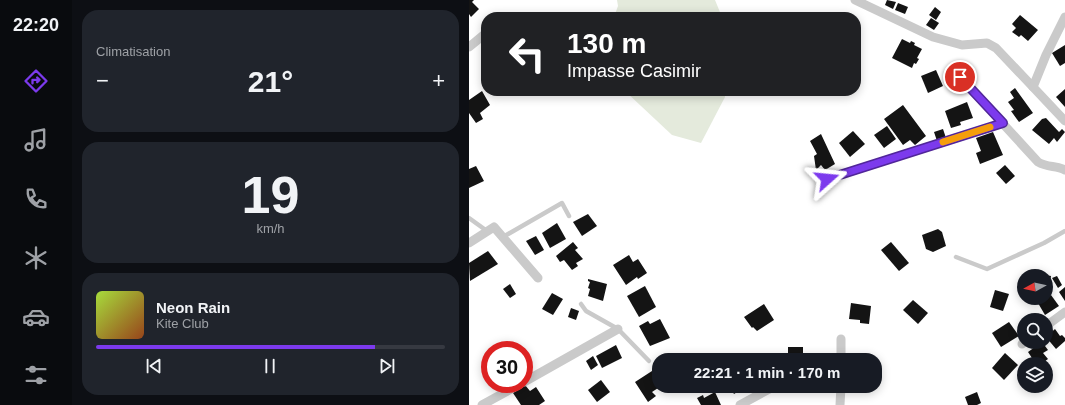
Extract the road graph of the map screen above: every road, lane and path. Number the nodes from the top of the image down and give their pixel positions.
1 (855, 0) edge
2 (1065, 18) edge
3 (1056, 34) junction
4 (481, 37) edge
5 (1065, 38) edge
6 (469, 47) edge
7 (960, 77) dead end
8 (1033, 87) junction
9 (1065, 121) edge
10 (1003, 123) junction
11 (1065, 170) edge
12 (827, 179) dead end
13 (569, 216) dead end
14 (469, 218) edge
15 (487, 231) junction
16 (1065, 231) edge
17 (503, 237) junction
18 (469, 242) edge
19 (956, 257) dead end
20 (538, 278) dead end
21 (581, 304) dead end
22 (1065, 312) edge
23 (1053, 321) edge
24 (618, 329) junction
25 (841, 339) dead end
26 (841, 353) edge
27 (649, 361) dead end
28 (533, 377) edge
29 (504, 393) edge
30 (762, 393) edge
31 (841, 393) edge
32 (482, 405) edge
33 (740, 405) edge
34 (840, 405) edge

1 - 8 street
2 - 3 street
3 - 5 street
3 - 8 street
4 - 6 street
7 - 10 street
8 - 9 street
10 - 11 street
10 - 12 street
13 - 17 lane
14 - 15 lane
15 - 17 street
15 - 18 street
16 - 19 lane
17 - 20 street
21 - 24 lane
22 - 23 street
24 - 27 lane
24 - 28 street
25 - 26 street
29 - 32 street
30 - 33 street
31 - 34 street

